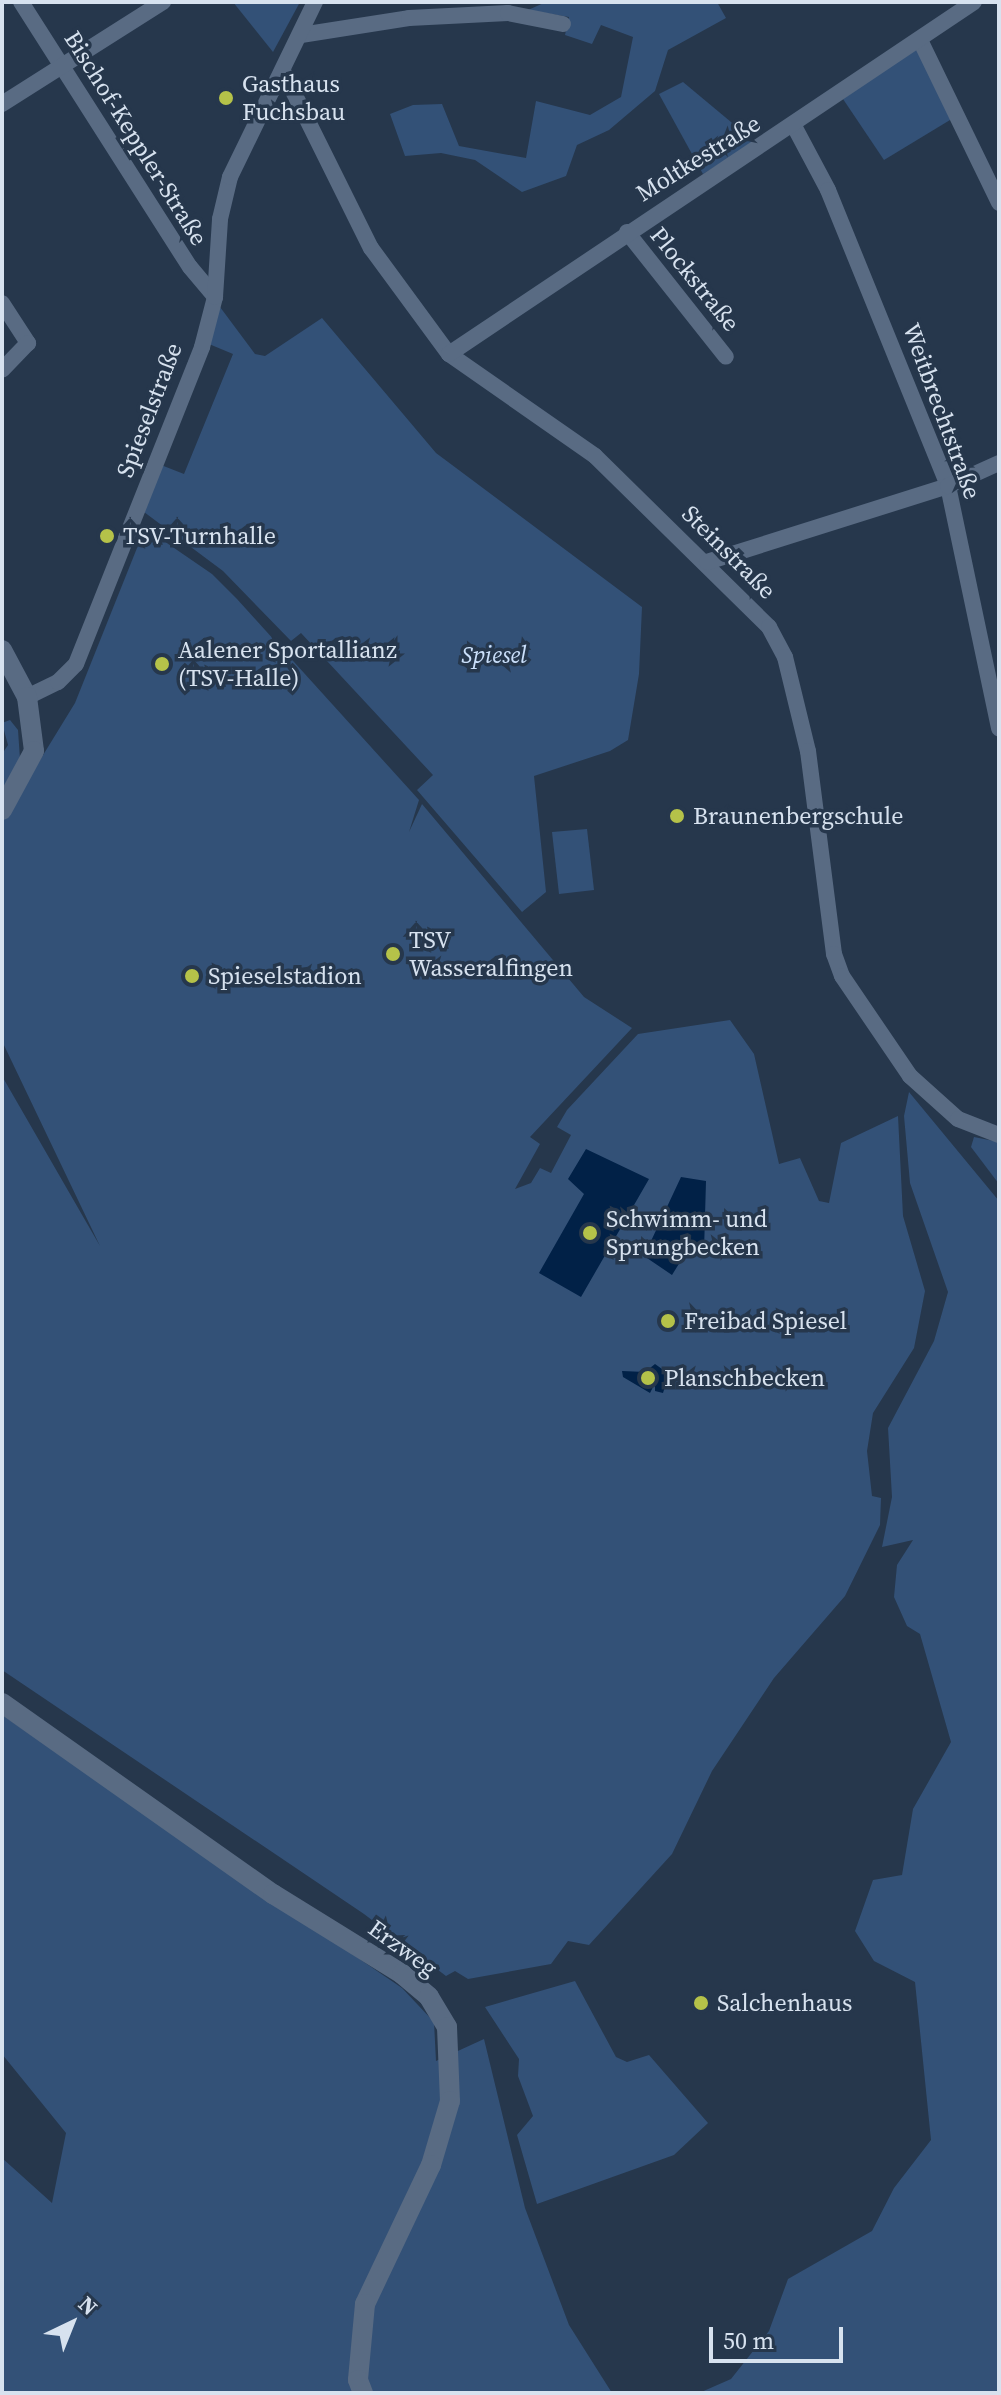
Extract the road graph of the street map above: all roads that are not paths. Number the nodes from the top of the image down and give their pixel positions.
1 (21, 2) edge
2 (163, 2) edge
3 (315, 2) edge
4 (528, 2) edge
5 (974, 2) edge
6 (951, 9) edge
7 (508, 13) junction
8 (563, 24) dead end
9 (301, 35) junction
10 (920, 40) junction
11 (62, 66) junction
12 (283, 71) junction
13 (2, 104) edge
14 (794, 126) junction
15 (999, 203) edge
16 (627, 232) junction
17 (215, 297) junction
18 (2, 303) edge
19 (449, 354) junction
20 (726, 357) dead end
21 (2, 370) edge
22 (999, 463) edge
23 (948, 486) junction
24 (707, 562) junction
25 (2, 650) edge
26 (27, 697) junction
27 (998, 721) edge
28 (2, 810) edge
29 (999, 1135) edge
30 (2, 1703) edge
31 (363, 2393) edge

1 - 11 street, Bischof-Keppler-Straße
2 - 11 street
3 - 9 street, Spieselstraße
4 - 7 street
5 - 6 street, Moltkestraße
6 - 10 street, Moltkestraße
7 - 8 street
7 - 9 street
9 - 12 street, Spieselstraße
10 - 14 street, Moltkestraße
10 - 15 street
11 - 13 street
11 - 17 street, Bischof-Keppler-Straße
12 - 17 street, Spieselstraße
12 - 19 street, Steinstraße
14 - 16 street, Moltkestraße
14 - 23 street, Weitbrechtstraße
16 - 19 street, Moltkestraße
16 - 20 street, Plockstraße
17 - 26 street, Spieselstraße
18 - 21 street
19 - 24 street, Steinstraße
22 - 23 street
23 - 24 street
23 - 27 street, Weitbrechtstraße
24 - 29 street, Steinstraße
25 - 26 street
26 - 28 street
30 - 31 street, Erzweg

